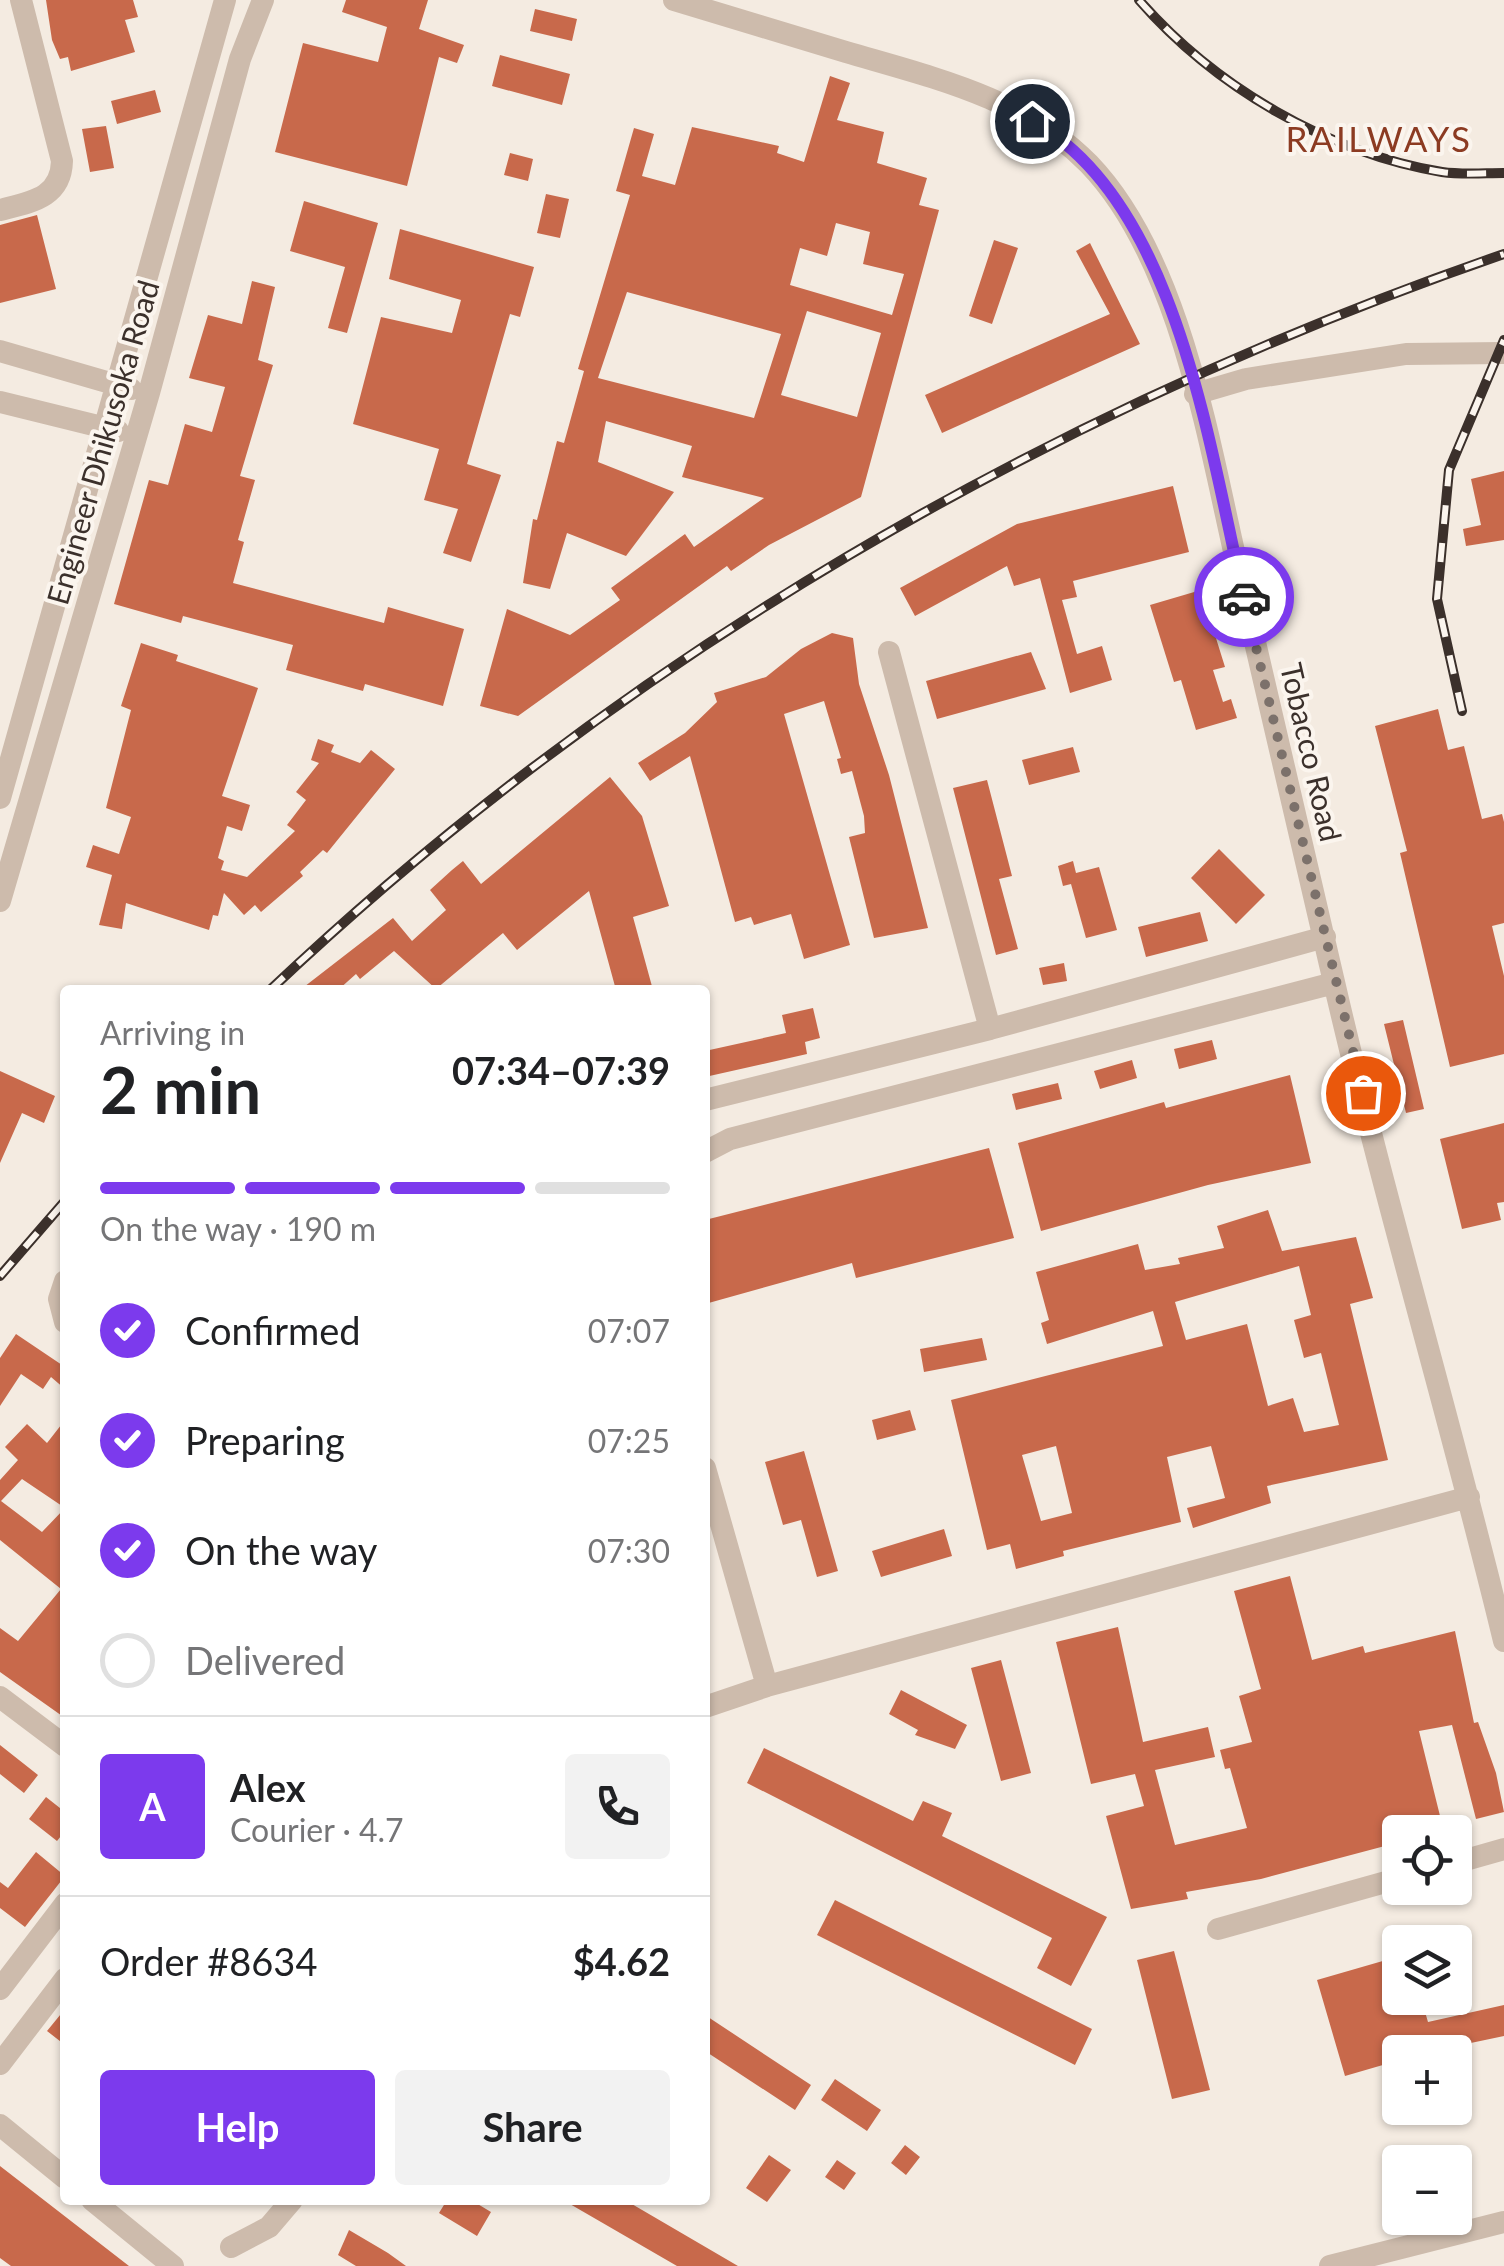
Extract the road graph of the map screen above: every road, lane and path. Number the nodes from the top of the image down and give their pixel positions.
1 (20, 0) edge
2 (224, 0) edge
3 (263, 0) edge
4 (674, 0) edge
5 (0, 210) edge
6 (0, 351) edge
7 (1504, 352) edge
8 (116, 385) junction
9 (150, 393) junction
10 (1195, 394) junction
11 (0, 402) edge
12 (104, 429) junction
13 (136, 434) junction
14 (888, 652) dead end
15 (0, 798) edge
16 (0, 901) edge
17 (1325, 937) junction
18 (1334, 983) junction
19 (1062, 1008) junction
20 (990, 1029) junction
21 (921, 1046) junction
22 (1070, 1049) junction
23 (931, 1087) junction
24 (710, 1099) edge
25 (710, 1149) edge
26 (710, 1486) edge
27 (1469, 1497) junction
28 (1504, 1641) edge
29 (767, 1686) junction
30 (0, 1697) edge
31 (710, 1705) edge
32 (60, 1742) edge
33 (1504, 1849) edge
34 (1472, 1857) edge
35 (1382, 1883) edge
36 (60, 1911) edge
37 (1218, 1930) dead end
38 (60, 1986) edge
39 (0, 1989) edge
40 (0, 2064) edge
41 (0, 2125) edge
42 (60, 2174) edge
43 (98, 2205) edge
44 (288, 2205) edge
45 (1504, 2222) edge
46 (231, 2247) dead end
47 (173, 2266) edge
48 (1330, 2266) edge

1 - 5 street
2 - 8 street, Engineer Dhikusoka Road
3 - 9 street, Engineer Dhikusoka Road
4 - 10 street, Tobacco Road
6 - 8 street
7 - 10 street
8 - 9 street
8 - 12 street, Engineer Dhikusoka Road
9 - 13 street, Engineer Dhikusoka Road
10 - 17 street, Tobacco Road
11 - 12 street
12 - 13 street
12 - 15 street, Engineer Dhikusoka Road
13 - 16 street, Engineer Dhikusoka Road
14 - 20 street
17 - 18 street, Tobacco Road
17 - 19 street
18 - 22 street
18 - 27 street, Tobacco Road
19 - 20 street
19 - 22 street
20 - 21 street
21 - 23 street
21 - 24 street
22 - 23 street
23 - 25 street
26 - 29 street
27 - 28 street, Tobacco Road
27 - 29 street
29 - 31 street
30 - 32 street
33 - 34 street
35 - 37 street
36 - 39 street
38 - 40 street
41 - 42 street
43 - 47 street
44 - 46 street
45 - 48 street

